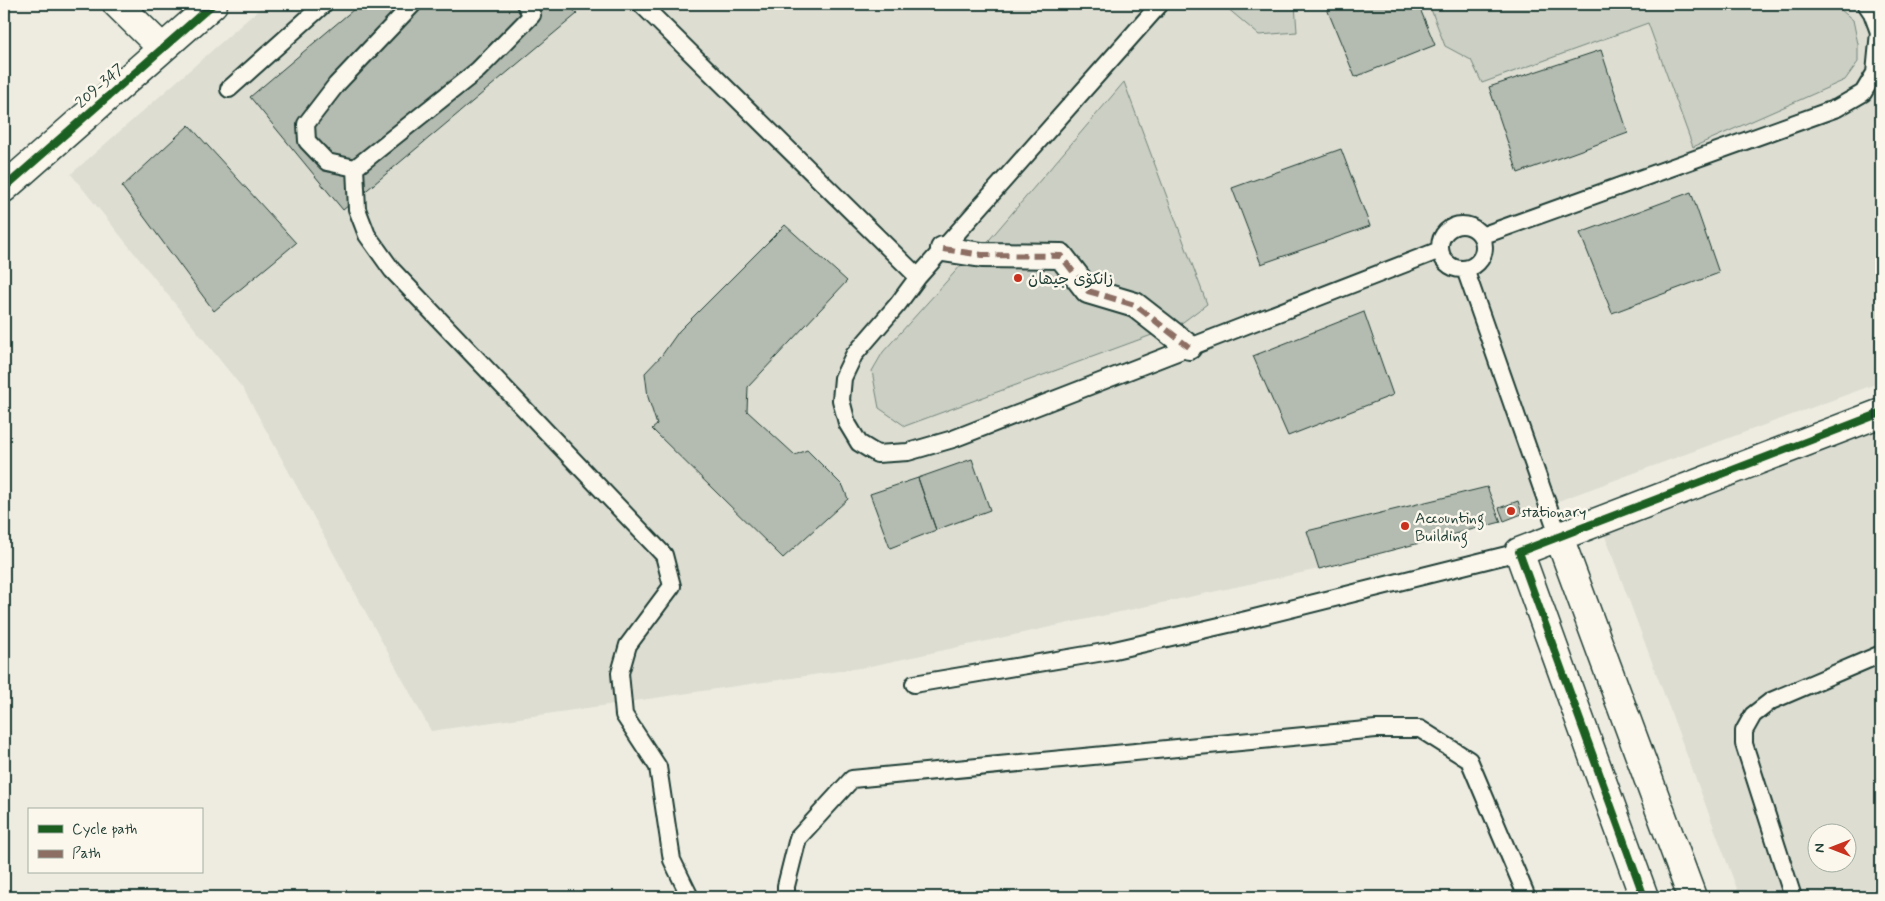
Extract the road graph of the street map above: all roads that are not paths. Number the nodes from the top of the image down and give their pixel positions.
1 (117, 4) edge
2 (213, 4) edge
3 (324, 4) edge
4 (414, 4) edge
5 (525, 4) edge
6 (641, 4) edge
7 (1160, 4) edge
8 (1866, 4) edge
9 (162, 48) junction
10 (229, 89) dead end
11 (355, 168) junction
12 (4, 188) edge
13 (1480, 236) junction
14 (943, 249) junction
15 (1440, 250) junction
16 (1465, 269) junction
17 (918, 277) junction
18 (1189, 347) junction
19 (1881, 413) edge
20 (1559, 537) junction
21 (1519, 552) junction
22 (1881, 654) edge
23 (914, 684) dead end
24 (690, 897) edge
25 (786, 897) edge
26 (1527, 897) edge
27 (1644, 897) edge
28 (1692, 897) edge
29 (1792, 897) edge

1 - 9 street
2 - 9 street, 209-347
3 - 10 lane
4 - 11 lane
5 - 11 lane
6 - 17 lane
7 - 14 lane
8 - 13 lane
9 - 12 street, 209-347
11 - 24 lane
13 - 15 lane
13 - 16 lane
14 - 17 lane
14 - 18 street
15 - 16 lane
15 - 18 lane
16 - 20 lane
17 - 18 lane
19 - 20 street
20 - 21 street
20 - 28 street
21 - 23 lane
21 - 27 street
22 - 29 lane
25 - 26 lane

